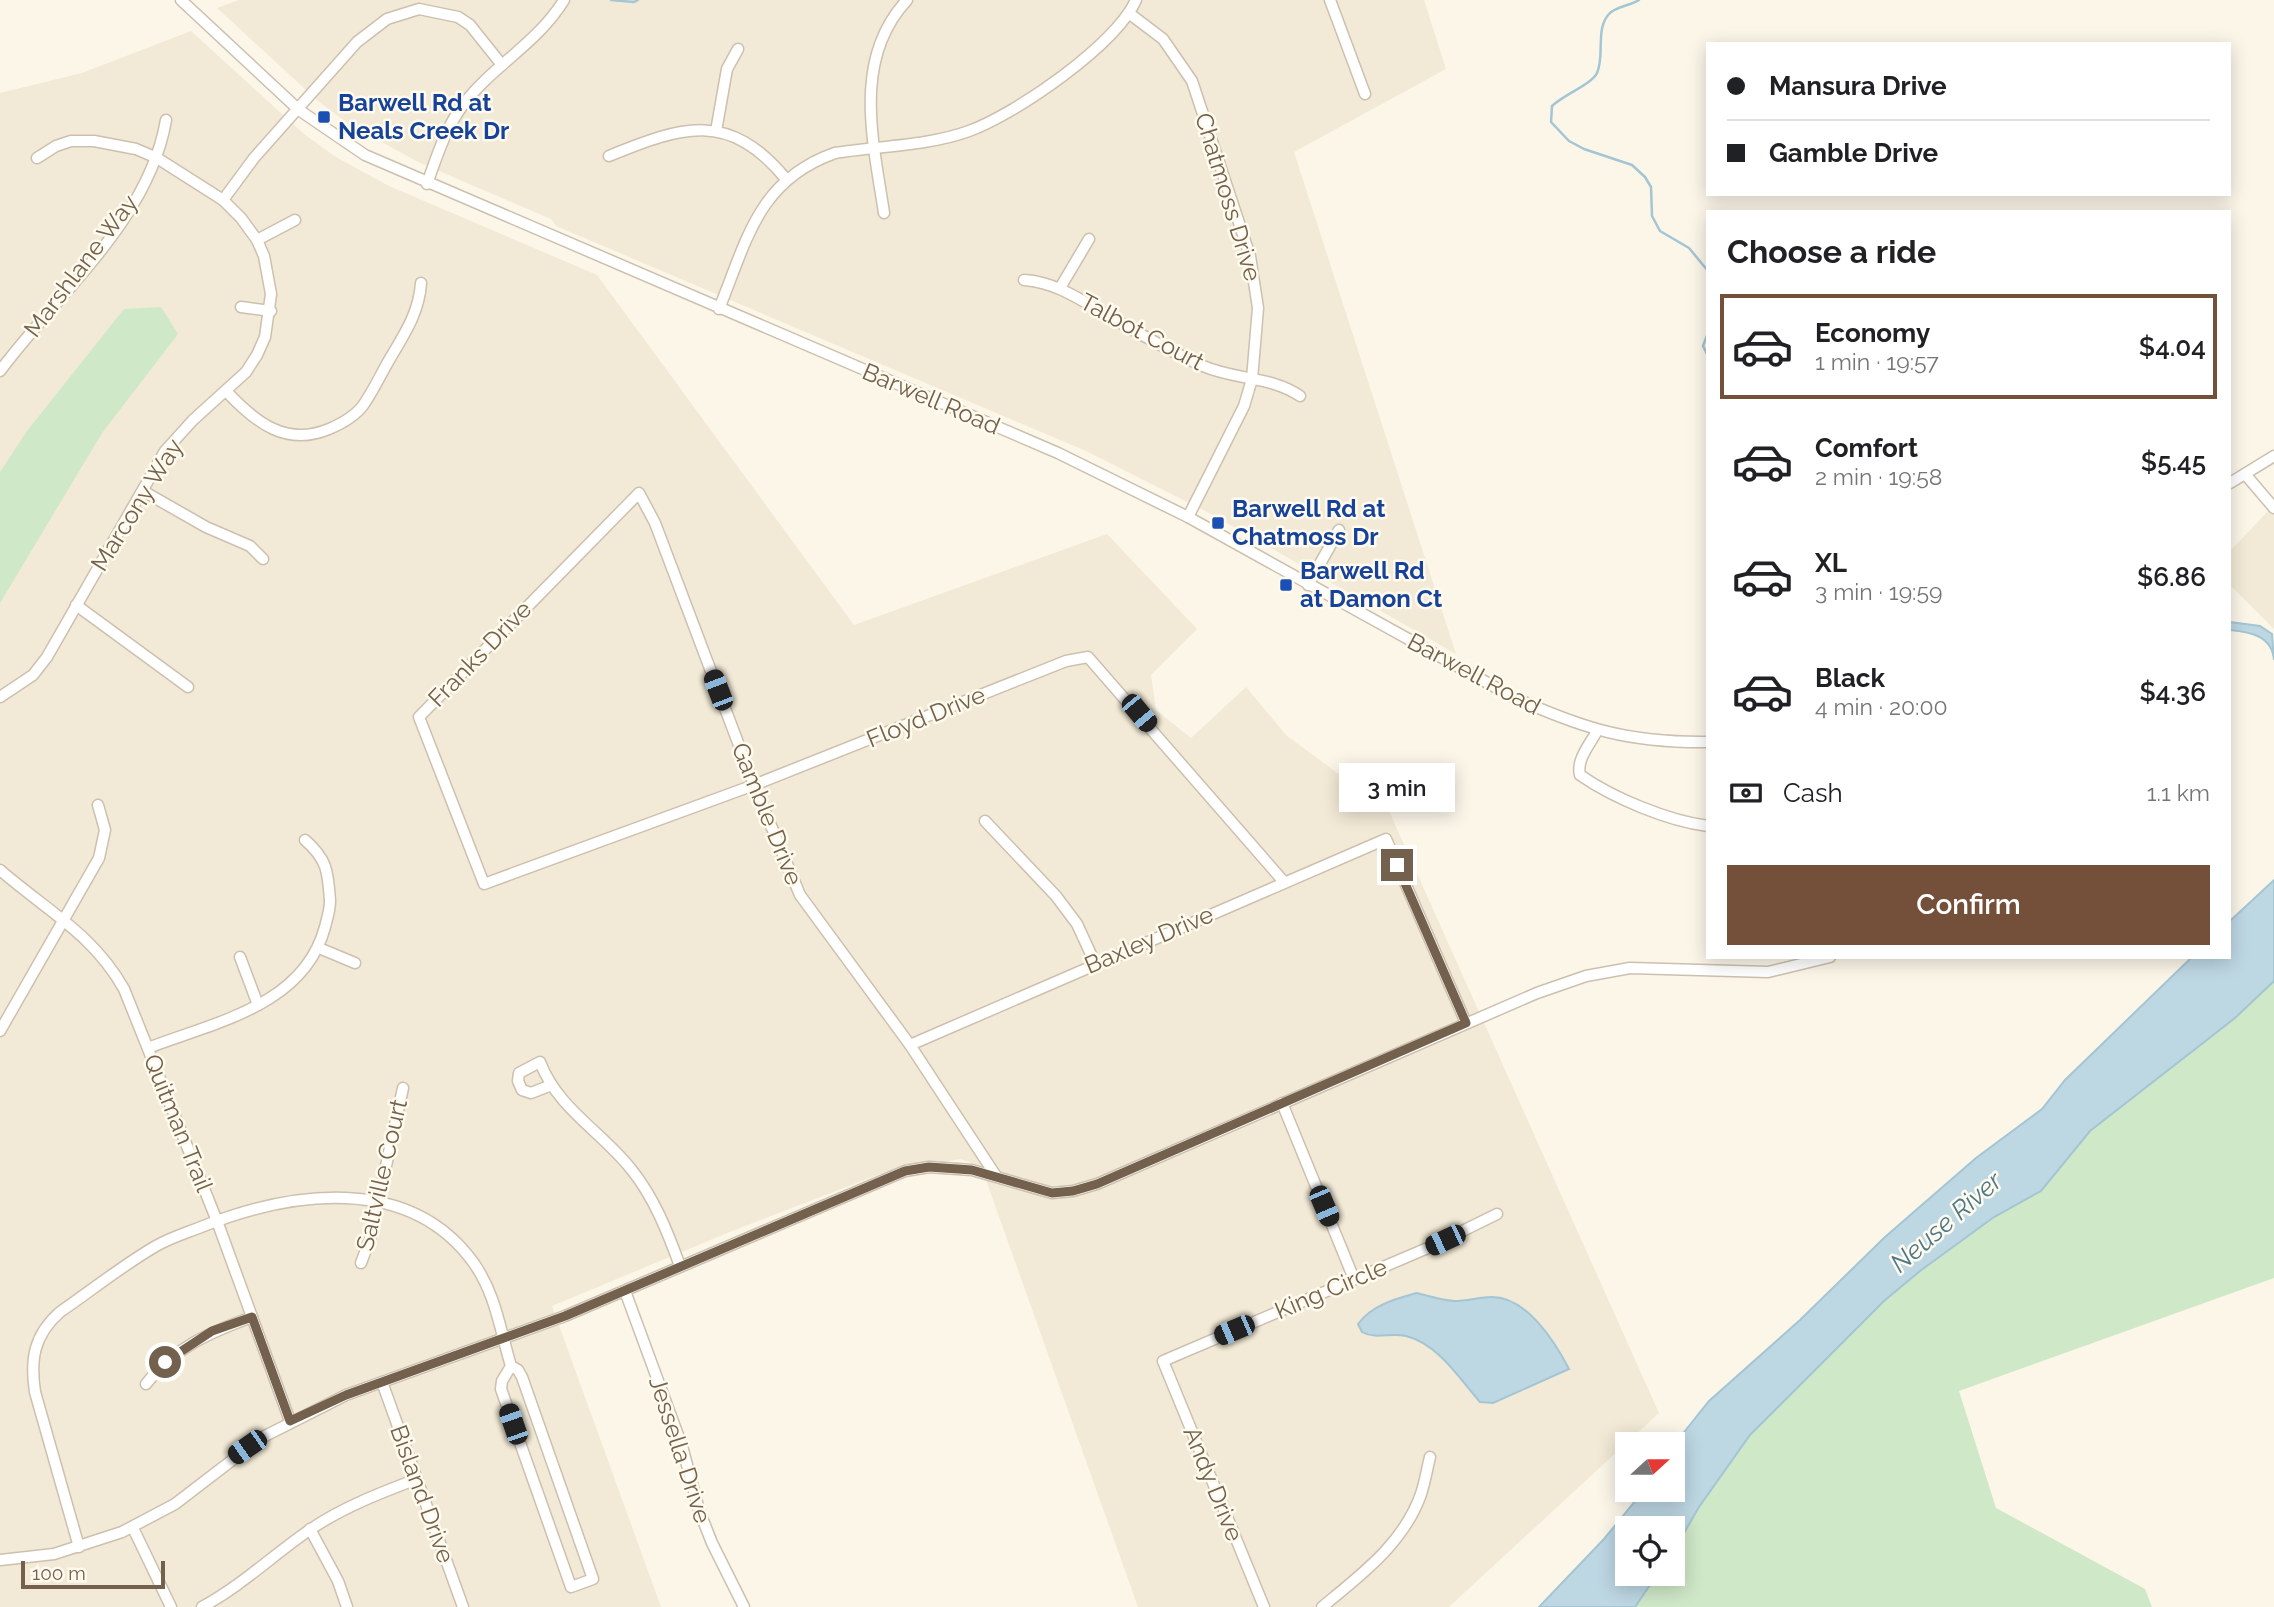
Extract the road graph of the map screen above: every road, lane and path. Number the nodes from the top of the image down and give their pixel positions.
1 (181, 0) edge
2 (564, 0) edge
3 (907, 0) edge
4 (1136, 0) edge
5 (1330, 0) edge
6 (1130, 14) junction
7 (738, 50) dead end
8 (502, 65) junction
9 (1365, 94) dead end
10 (299, 110) junction
11 (166, 120) dead end
12 (716, 131) junction
13 (874, 147) junction
14 (609, 156) dead end
15 (37, 158) dead end
16 (157, 158) junction
17 (786, 178) junction
18 (427, 184) junction
19 (223, 200) junction
20 (884, 213) dead end
21 (295, 220) dead end
22 (1089, 239) dead end
23 (257, 240) junction
24 (1024, 280) dead end
25 (421, 284) dead end
26 (1060, 288) junction
27 (241, 307) dead end
28 (719, 309) junction
29 (271, 311) junction
30 (0, 371) edge
31 (1252, 379) junction
32 (227, 392) junction
33 (1300, 396) dead end
34 (2274, 456) edge
35 (2245, 474) junction
36 (2231, 482) edge
37 (143, 491) junction
38 (639, 493) joint
39 (2274, 508) edge
40 (1188, 517) junction
41 (1339, 530) dead end
42 (263, 559) dead end
43 (1308, 585) junction
44 (76, 605) junction
45 (188, 687) dead end
46 (0, 697) edge
47 (1597, 732) junction
48 (1706, 742) edge
49 (754, 785) junction
50 (98, 805) dead end
51 (985, 821) dead end
52 (1706, 827) edge
53 (305, 840) dead end
54 (0, 870) edge
55 (1284, 882) junction
56 (485, 884) joint
57 (63, 921) junction
58 (319, 948) junction
59 (240, 957) dead end
60 (1822, 959) edge
61 (355, 963) dead end
62 (1095, 963) junction
63 (258, 1006) junction
64 (1466, 1023) junction
65 (0, 1031) edge
66 (909, 1045) junction
67 (148, 1048) junction
68 (549, 1086) junction
69 (403, 1088) dead end
70 (1282, 1103) junction
71 (996, 1176) junction
72 (378, 1202) junction
73 (1497, 1214) dead end
74 (217, 1221) junction
75 (361, 1263) dead end
76 (680, 1266) junction
77 (1354, 1279) junction
78 (625, 1291) junction
79 (252, 1317) junction
80 (505, 1339) junction
81 (1163, 1361) joint
82 (511, 1366) junction
83 (382, 1382) junction
84 (146, 1384) dead end
85 (290, 1421) junction
86 (1430, 1457) dead end
87 (417, 1479) junction
88 (133, 1528) junction
89 (310, 1529) junction
90 (79, 1547) junction
91 (0, 1560) edge
92 (171, 1607) edge
93 (202, 1607) edge
94 (347, 1607) edge
95 (463, 1607) edge
96 (744, 1607) edge
97 (1264, 1607) edge
98 (1322, 1607) edge

1 - 10 street, Barwell Road
2 - 8 street
3 - 13 street
4 - 6 street
5 - 9 street
6 - 13 street
6 - 31 street, Chatmoss Drive
7 - 12 street
8 - 10 street
8 - 18 street
10 - 18 street, Barwell Road
10 - 19 street
11 - 16 street, Marshlane Way
12 - 14 street
12 - 17 street
13 - 17 street
13 - 20 street
15 - 16 street, Marcony Way
16 - 19 street, Marcony Way
16 - 30 street, Marshlane Way
17 - 28 street
18 - 28 street, Barwell Road
19 - 23 street, Marcony Way
21 - 23 street
22 - 26 street
23 - 29 street, Marcony Way
24 - 26 street, Talbot Court
25 - 32 street
26 - 31 street, Talbot Court
27 - 29 street
28 - 40 street, Barwell Road
29 - 32 street, Marcony Way
31 - 33 street, Talbot Court
31 - 40 street, Chatmoss Drive
32 - 37 street, Marcony Way
34 - 35 street
35 - 36 street
35 - 39 street
37 - 42 street
37 - 44 street, Marcony Way
38 - 49 street, Gamble Drive
38 - 56 street, Franks Drive
40 - 43 street, Barwell Road
41 - 43 street
43 - 47 street, Barwell Road
44 - 45 street
44 - 46 street, Marcony Way
47 - 48 street, Barwell Road
47 - 52 street
49 - 55 street, Floyd Drive
49 - 56 street, Floyd Drive
49 - 66 street, Gamble Drive
50 - 57 street
51 - 62 street
53 - 58 street
54 - 57 street, Quitman Trail
55 - 62 street, Baxley Drive
55 - 64 street, Baxley Drive
57 - 65 street
57 - 67 street, Quitman Trail
58 - 61 street
58 - 63 street
59 - 63 street
60 - 64 street
62 - 66 street, Baxley Drive
63 - 67 street
64 - 70 street
66 - 71 street, Gamble Drive
67 - 74 street, Quitman Trail
68 - 68 street
68 - 76 street
69 - 72 street, Saltville Court
70 - 71 street
70 - 77 street
71 - 76 street
72 - 74 street
72 - 75 street, Saltville Court
72 - 80 street
73 - 77 street, King Circle
74 - 79 street, Quitman Trail
74 - 90 street
76 - 78 street
77 - 81 street, King Circle
78 - 80 street
78 - 96 street, Jessella Drive
79 - 84 street
79 - 85 street, Quitman Trail
80 - 82 street
80 - 83 street
81 - 97 street, Andy Drive
82 - 82 street
83 - 85 street
83 - 87 street, Bisland Drive
85 - 88 street
86 - 98 street
87 - 89 street
87 - 95 street, Bisland Drive
88 - 90 street
88 - 92 street
89 - 93 street
89 - 94 street
90 - 91 street

